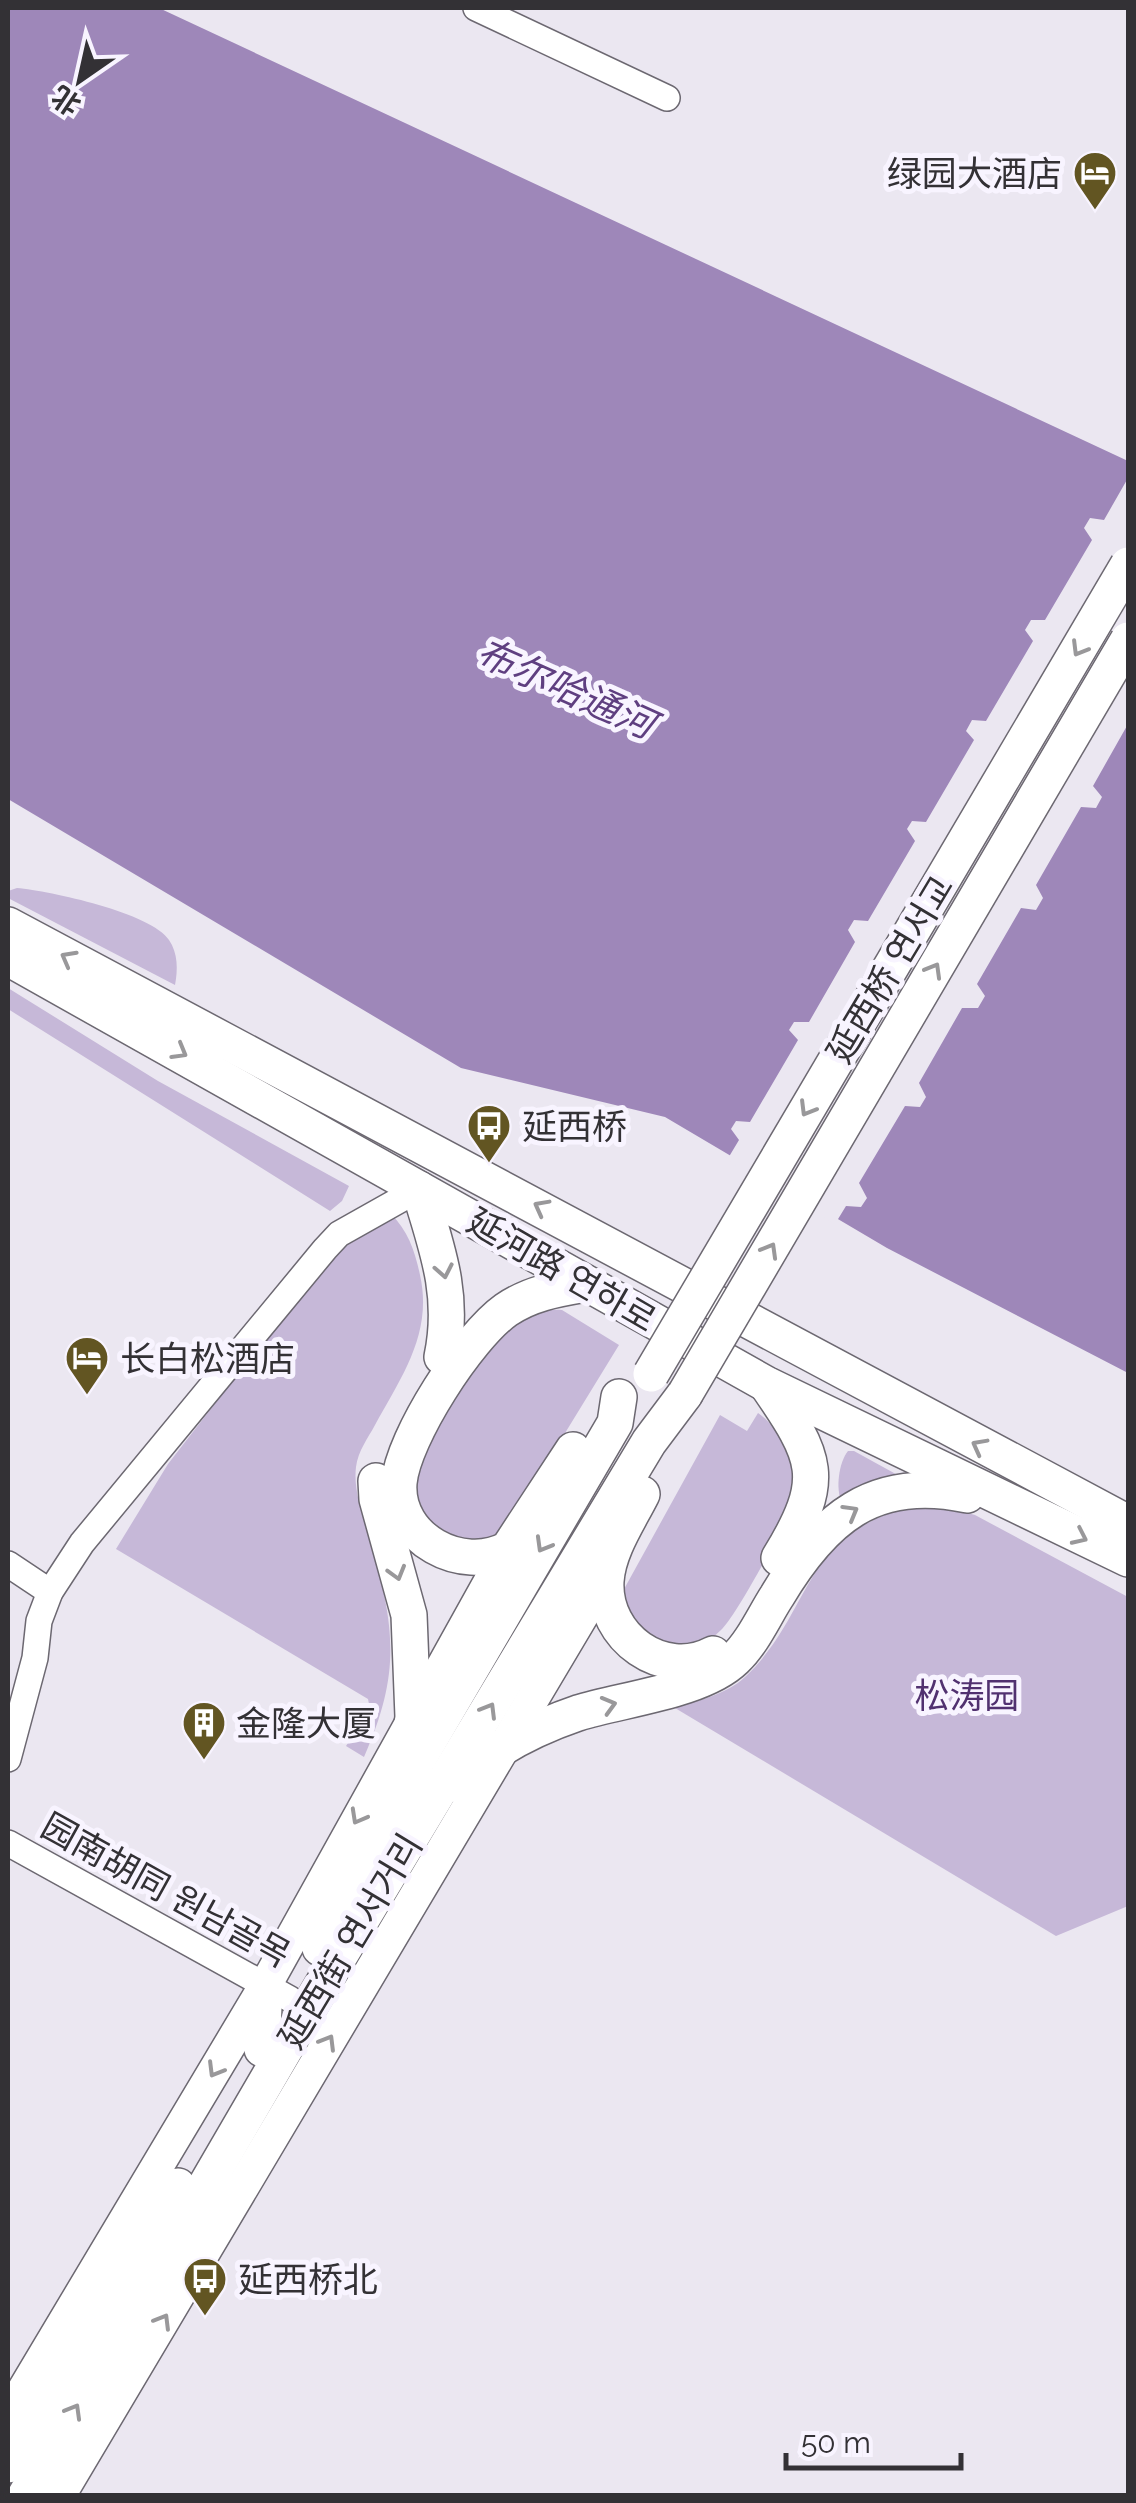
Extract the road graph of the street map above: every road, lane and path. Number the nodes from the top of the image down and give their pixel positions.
1 (476, 8) edge
2 (667, 98) dead end
3 (1128, 564) edge
4 (1128, 640) edge
5 (8, 926) edge
6 (8, 958) edge
7 (419, 1189) junction
8 (628, 1253) junction
9 (572, 1277) junction
10 (442, 1357) junction
11 (766, 1384) junction
12 (863, 1385) junction
13 (619, 1397) junction
14 (680, 1403) junction
15 (831, 1413) junction
16 (813, 1475) junction
17 (1011, 1504) junction
18 (1128, 1523) edge
19 (508, 1549) junction
20 (1128, 1560) edge
21 (8, 1564) edge
22 (608, 1572) junction
23 (50, 1592) junction
24 (412, 1717) junction
25 (502, 1750) junction
26 (8, 1759) edge
27 (406, 1780) junction
28 (434, 1802) junction
29 (8, 1842) edge
30 (278, 1993) junction
31 (8, 2416) edge
32 (8, 2465) edge
33 (25, 2496) edge
34 (59, 2496) edge

1 - 2 street
3 -> 13 main road, 延西桥 연서교, bridge
14 -> 4 main road, 延西桥 연서교, bridge
8 -> 5 main road, 延河路 연하로
6 -> 7 main road, 延河路 연하로
7 - 9 main road, 延河路 연하로
7 -> 10 main road
7 - 23 street
8 - 9 main road
8 - 12 main road, 延河路 연하로
9 - 10 main road
9 - 11 main road, 延河路 연하로
9 - 19 main road
10 -> 24 main road
11 - 15 main road, 延河路 연하로
11 - 16 main road
12 - 15 main road
18 -> 12 main road, 延河路 연하로
13 - 19 main road
13 -> 27 main road, 延西街 연서거리
14 - 22 main road
28 -> 14 main road, 延西街 연서거리
15 - 16 main road
15 - 17 main road, 延河路 연하로
16 - 22 main road
17 -> 20 main road, 延河路 연하로
25 -> 17 main road
19 - 24 street, 延西街 연서거리
21 - 23 street
22 - 25 street, 延西街 연서거리
23 - 26 street
24 - 27 main road
24 -> 30 street, 延西街 연서거리
25 - 28 main road
34 -> 25 street, 延西街 연서거리
27 - 30 main road, 延西街 연서거리
33 -> 28 main road, 延西街 연서거리
29 - 30 street, 园南胡同 원남골목
30 -> 31 street, 延西街 연서거리
30 - 32 main road, 延西街 연서거리

